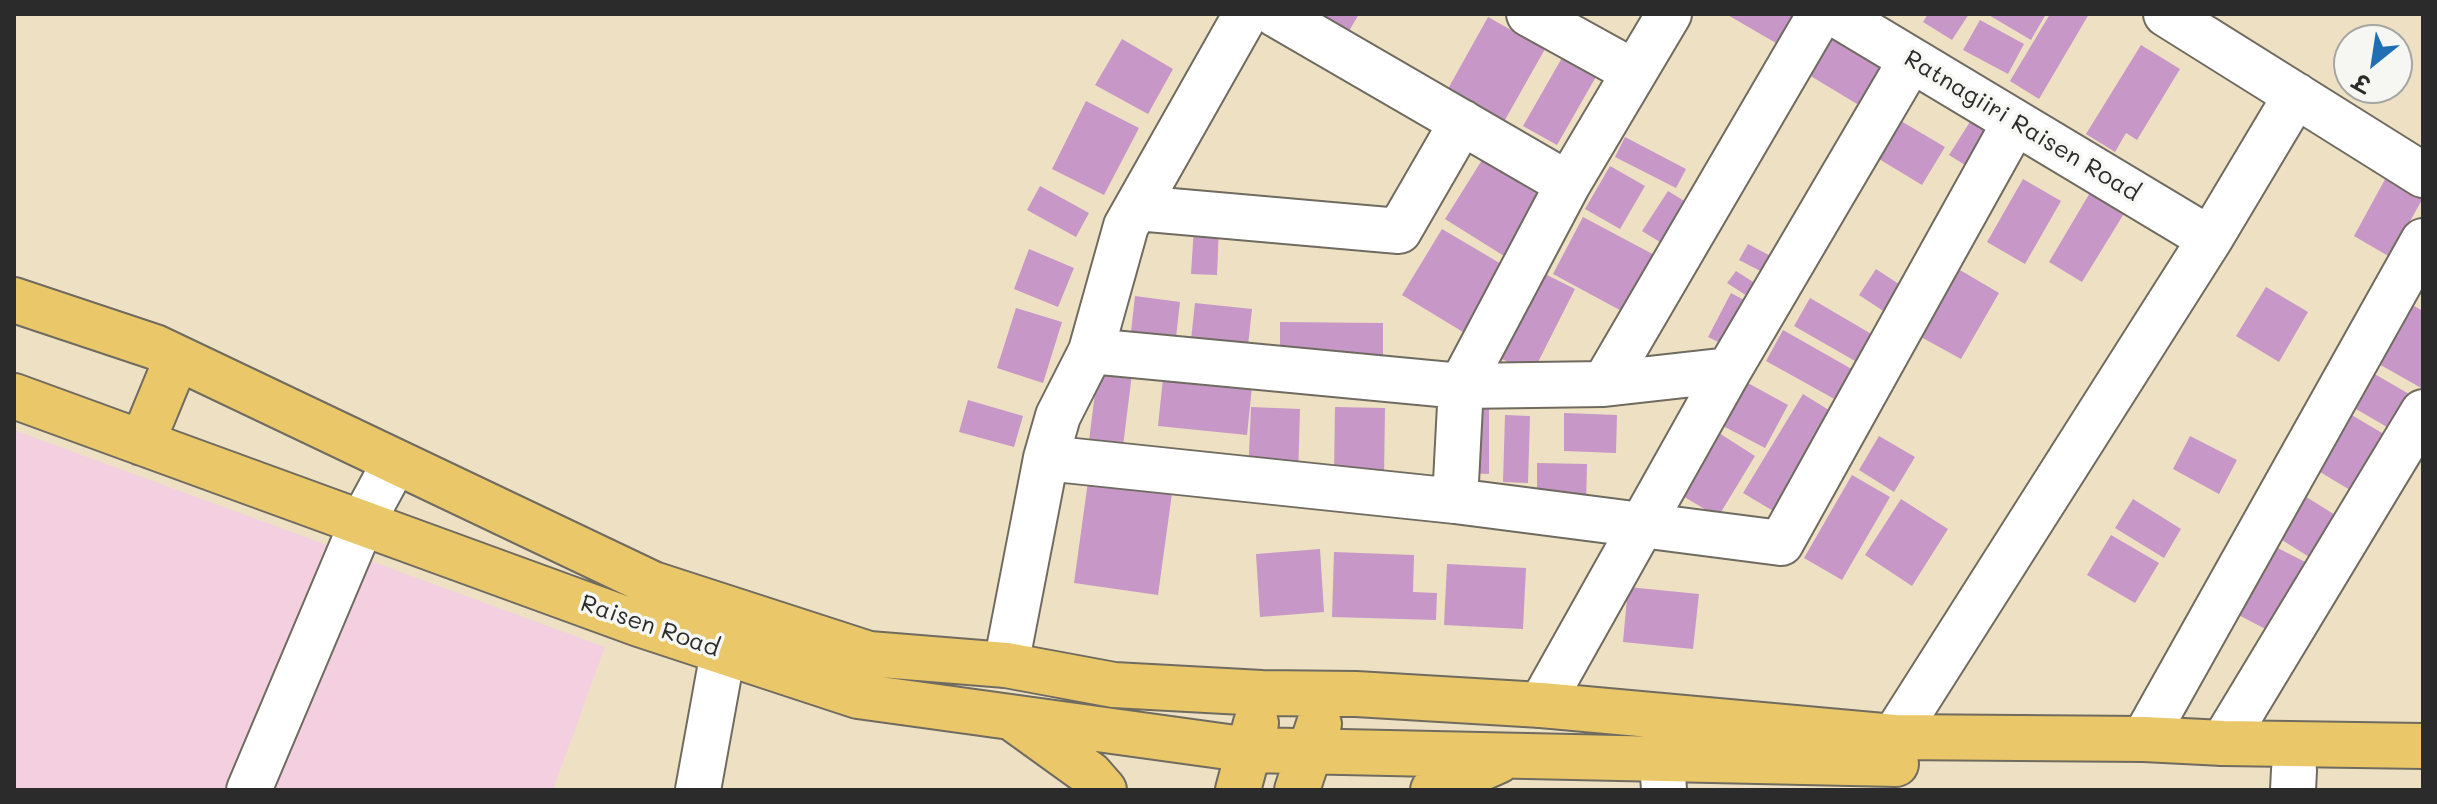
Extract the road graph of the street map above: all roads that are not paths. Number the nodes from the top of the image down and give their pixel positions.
1 (1246, 14) edge
2 (1275, 14) edge
3 (1529, 14) edge
4 (1669, 14) edge
5 (1820, 14) edge
6 (1835, 14) edge
7 (2166, 14) edge
8 (1911, 60) junction
9 (1634, 72) junction
10 (2296, 95) junction
11 (1462, 122) junction
12 (2015, 122) junction
13 (2423, 175) edge
14 (1568, 184) junction
15 (1137, 208) junction
16 (2210, 239) junction
17 (2423, 241) edge
18 (14, 300) edge
19 (1091, 351) junction
20 (177, 358) junction
21 (1729, 370) junction
22 (1604, 384) junction
23 (1461, 386) junction
24 (14, 396) edge
25 (2423, 412) edge
26 (142, 443) junction
27 (1046, 458) junction
28 (395, 462) junction
29 (1455, 501) junction
30 (362, 523) junction
31 (1643, 525) junction
32 (723, 652) junction
33 (1006, 665) junction
34 (1262, 693) junction
35 (1328, 695) junction
36 (1541, 705) junction
37 (1010, 717) junction
38 (1894, 737) junction
39 (2144, 739) junction
40 (2223, 743) junction
41 (2423, 746) edge
42 (1507, 756) junction
43 (1244, 770) edge
44 (1304, 770) edge
45 (2423, 772) edge
46 (1663, 775) edge
47 (2294, 780) edge
48 (249, 790) edge
49 (698, 790) edge
50 (1104, 790) edge
51 (1433, 790) edge

1 - 15 street
2 - 11 street
3 - 9 street
4 - 9 street
5 - 22 street
6 - 8 street, Ratnagiiri Raisen Road
7 - 10 street
8 - 12 street, Ratnagiiri Raisen Road
8 - 21 street
9 - 14 street
10 - 13 street
10 - 16 street
11 - 14 street
11 - 15 street
12 - 16 street, Ratnagiiri Raisen Road
12 - 31 street
14 - 23 street
15 - 19 street
16 - 38 street
17 - 39 street
18 - 20 main road, Raisen Road
19 - 23 street
19 - 27 street
20 - 26 main road
20 - 28 main road, Raisen Road
21 - 22 street
21 - 31 street
22 - 23 street
23 - 29 street
24 - 26 main road, Raisen Road
25 - 40 street
26 - 30 main road, Raisen Road
27 - 29 street
27 - 33 street
28 - 30 street
28 - 33 main road, Raisen Road
29 - 31 street
30 - 32 main road, Raisen Road
30 - 48 street
31 - 36 street
32 - 37 main road, Raisen Road
32 - 49 street
33 - 34 main road, Raisen Road
34 - 35 main road, Raisen Road
34 - 43 main road
35 - 36 main road, Raisen Road
35 - 44 main road
36 - 38 main road, Raisen Road
37 - 43 main road, Raisen Road
37 - 50 main road
38 - 39 main road, Raisen Road
39 - 40 main road, Raisen Road
40 - 41 main road, Raisen Road
42 - 44 main road, Raisen Road
42 - 46 main road, Raisen Road
42 - 51 main road
43 - 44 main road, Raisen Road
45 - 47 main road, Raisen Road
46 - 47 main road, Raisen Road

